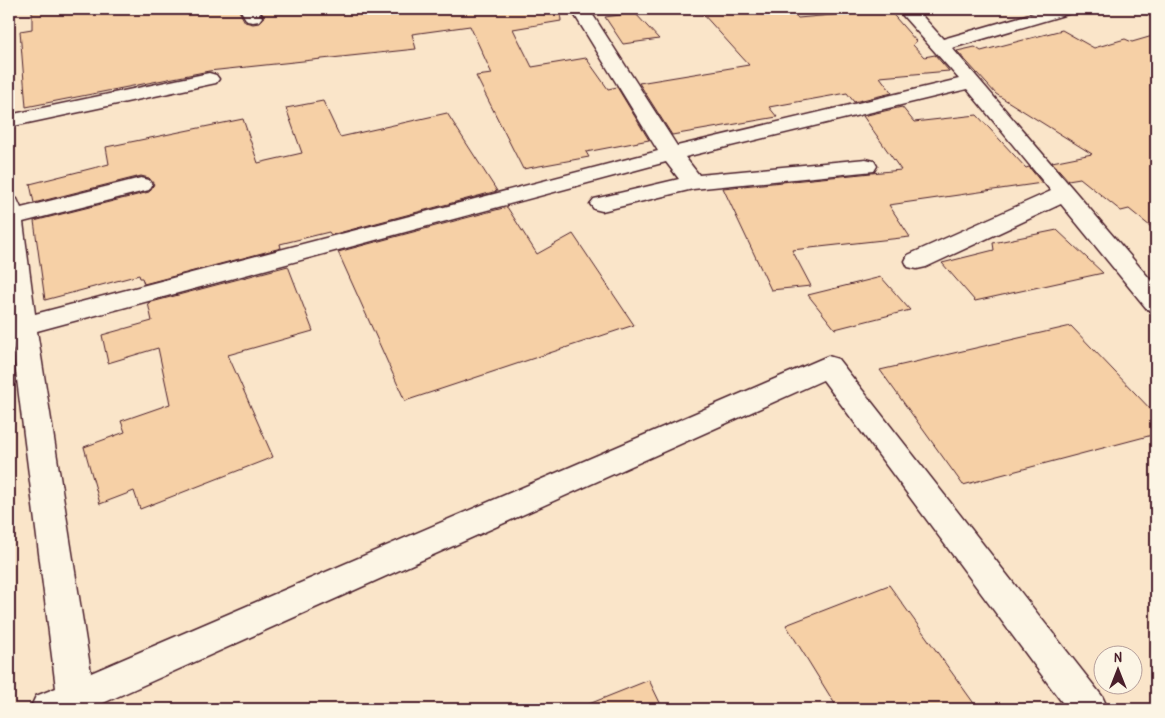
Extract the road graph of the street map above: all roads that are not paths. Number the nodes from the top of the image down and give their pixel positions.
1 (580, 9) edge
2 (906, 9) edge
3 (1065, 9) edge
4 (939, 46) junction
5 (210, 79) dead end
6 (972, 82) junction
7 (9, 121) edge
8 (671, 154) junction
9 (866, 166) dead end
10 (692, 182) junction
11 (141, 185) dead end
12 (1065, 194) junction
13 (602, 204) dead end
14 (10, 211) edge
15 (917, 261) dead end
16 (1156, 303) edge
17 (23, 326) junction
18 (63, 704) edge
19 (1089, 709) edge

1 - 8 street
2 - 4 street
3 - 4 street
4 - 6 street
5 - 7 street
6 - 8 street
6 - 12 street
8 - 10 street
8 - 17 street
9 - 10 street
10 - 13 street
11 - 14 street
12 - 15 street
12 - 16 street
14 - 17 street
17 - 18 street
18 - 19 street

